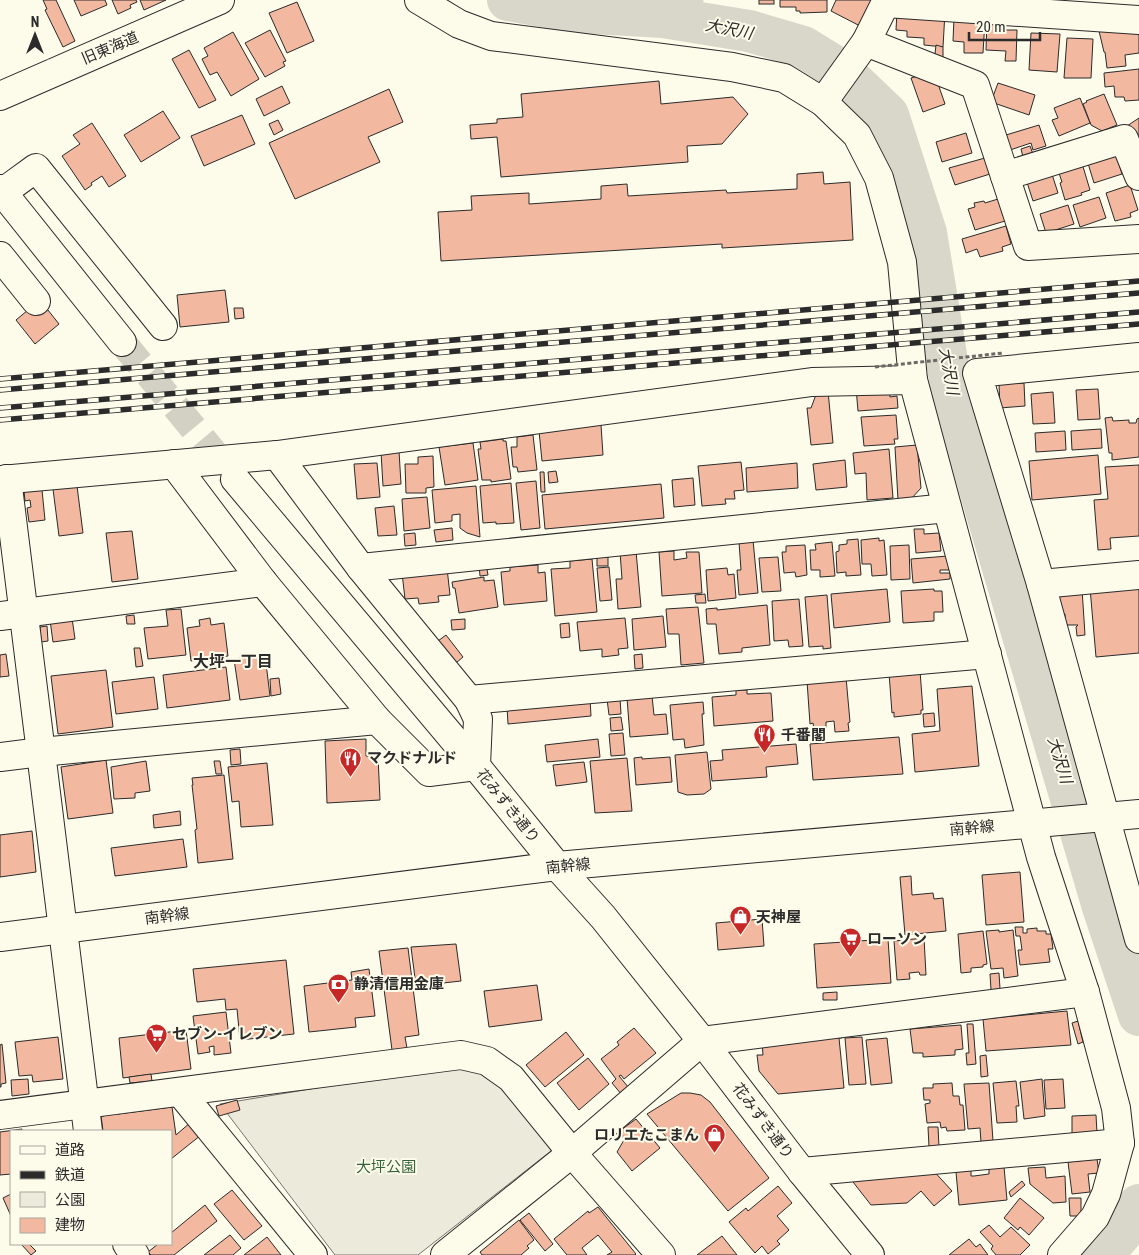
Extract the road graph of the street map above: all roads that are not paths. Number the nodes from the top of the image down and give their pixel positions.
1 (220, 0) edge
2 (419, 0) edge
3 (886, 2) edge
4 (1139, 20) edge
5 (866, 42) junction
6 (0, 96) edge
7 (823, 102) junction
8 (1005, 176) junction
9 (1139, 176) edge
10 (1, 191) edge
11 (1139, 239) edge
12 (0, 256) edge
13 (36, 301) dead end
14 (163, 326) dead end
15 (122, 342) tunnel mouth
16 (1139, 357) edge
17 (913, 380) junction
18 (277, 455) junction
19 (174, 464) junction
20 (3, 479) edge
21 (236, 479) tunnel mouth
22 (947, 508) junction
23 (360, 568) junction
24 (1139, 575) edge
25 (263, 582) junction
26 (1041, 584) junction
27 (12, 615) edge
28 (987, 654) junction
29 (469, 700) junction
30 (377, 720) junction
31 (41, 752) junction
32 (0, 757) edge
33 (476, 766) junction
34 (1139, 814) edge
35 (1100, 817) junction
36 (1037, 822) junction
37 (557, 866) junction
38 (63, 929) junction
39 (0, 937) edge
40 (1139, 939) edge
41 (1085, 992) junction
42 (702, 1041) junction
43 (180, 1092) junction
44 (84, 1105) junction
45 (0, 1115) edge
46 (88, 1130) edge
47 (1120, 1143) junction
48 (572, 1152) junction
49 (802, 1172) junction
50 (313, 1255) edge
51 (445, 1255) edge
52 (661, 1255) edge
53 (870, 1255) edge
54 (1062, 1255) edge

1 - 6 street, 旧東海道
2 - 7 street
3 - 4 street
3 - 5 street
5 - 7 street
5 - 8 street
7 - 17 street
8 - 9 street
8 - 11 street
10 - 14 street
10 - 15 street
12 - 13 street
16 - 26 street
17 - 18 street
17 - 22 street
18 - 19 street
18 - 23 street
19 - 20 street
19 - 25 street
20 - 27 street
21 - 33 street, 花みずき通り
22 - 23 street
22 - 28 street
23 - 29 street
24 - 26 street
25 - 27 street
25 - 30 street
26 - 35 street
27 - 31 street
28 - 29 street
28 - 36 street
29 - 33 street
30 - 31 street
30 - 33 street
31 - 32 street
31 - 38 street
33 - 37 street, 花みずき通り
34 - 35 street, 南幹線
35 - 36 street, 南幹線
35 - 40 street
36 - 37 street, 南幹線
36 - 41 street
37 - 38 street, 南幹線
37 - 42 street, 花みずき通り
38 - 39 street, 南幹線
38 - 44 street
41 - 42 street
41 - 47 street
42 - 48 street
42 - 49 street, 花みずき通り
43 - 44 street
43 - 48 street
43 - 50 street
44 - 45 street
44 - 46 street
47 - 49 street
47 - 54 street
48 - 51 street
48 - 52 street
49 - 53 street, 花みずき通り

